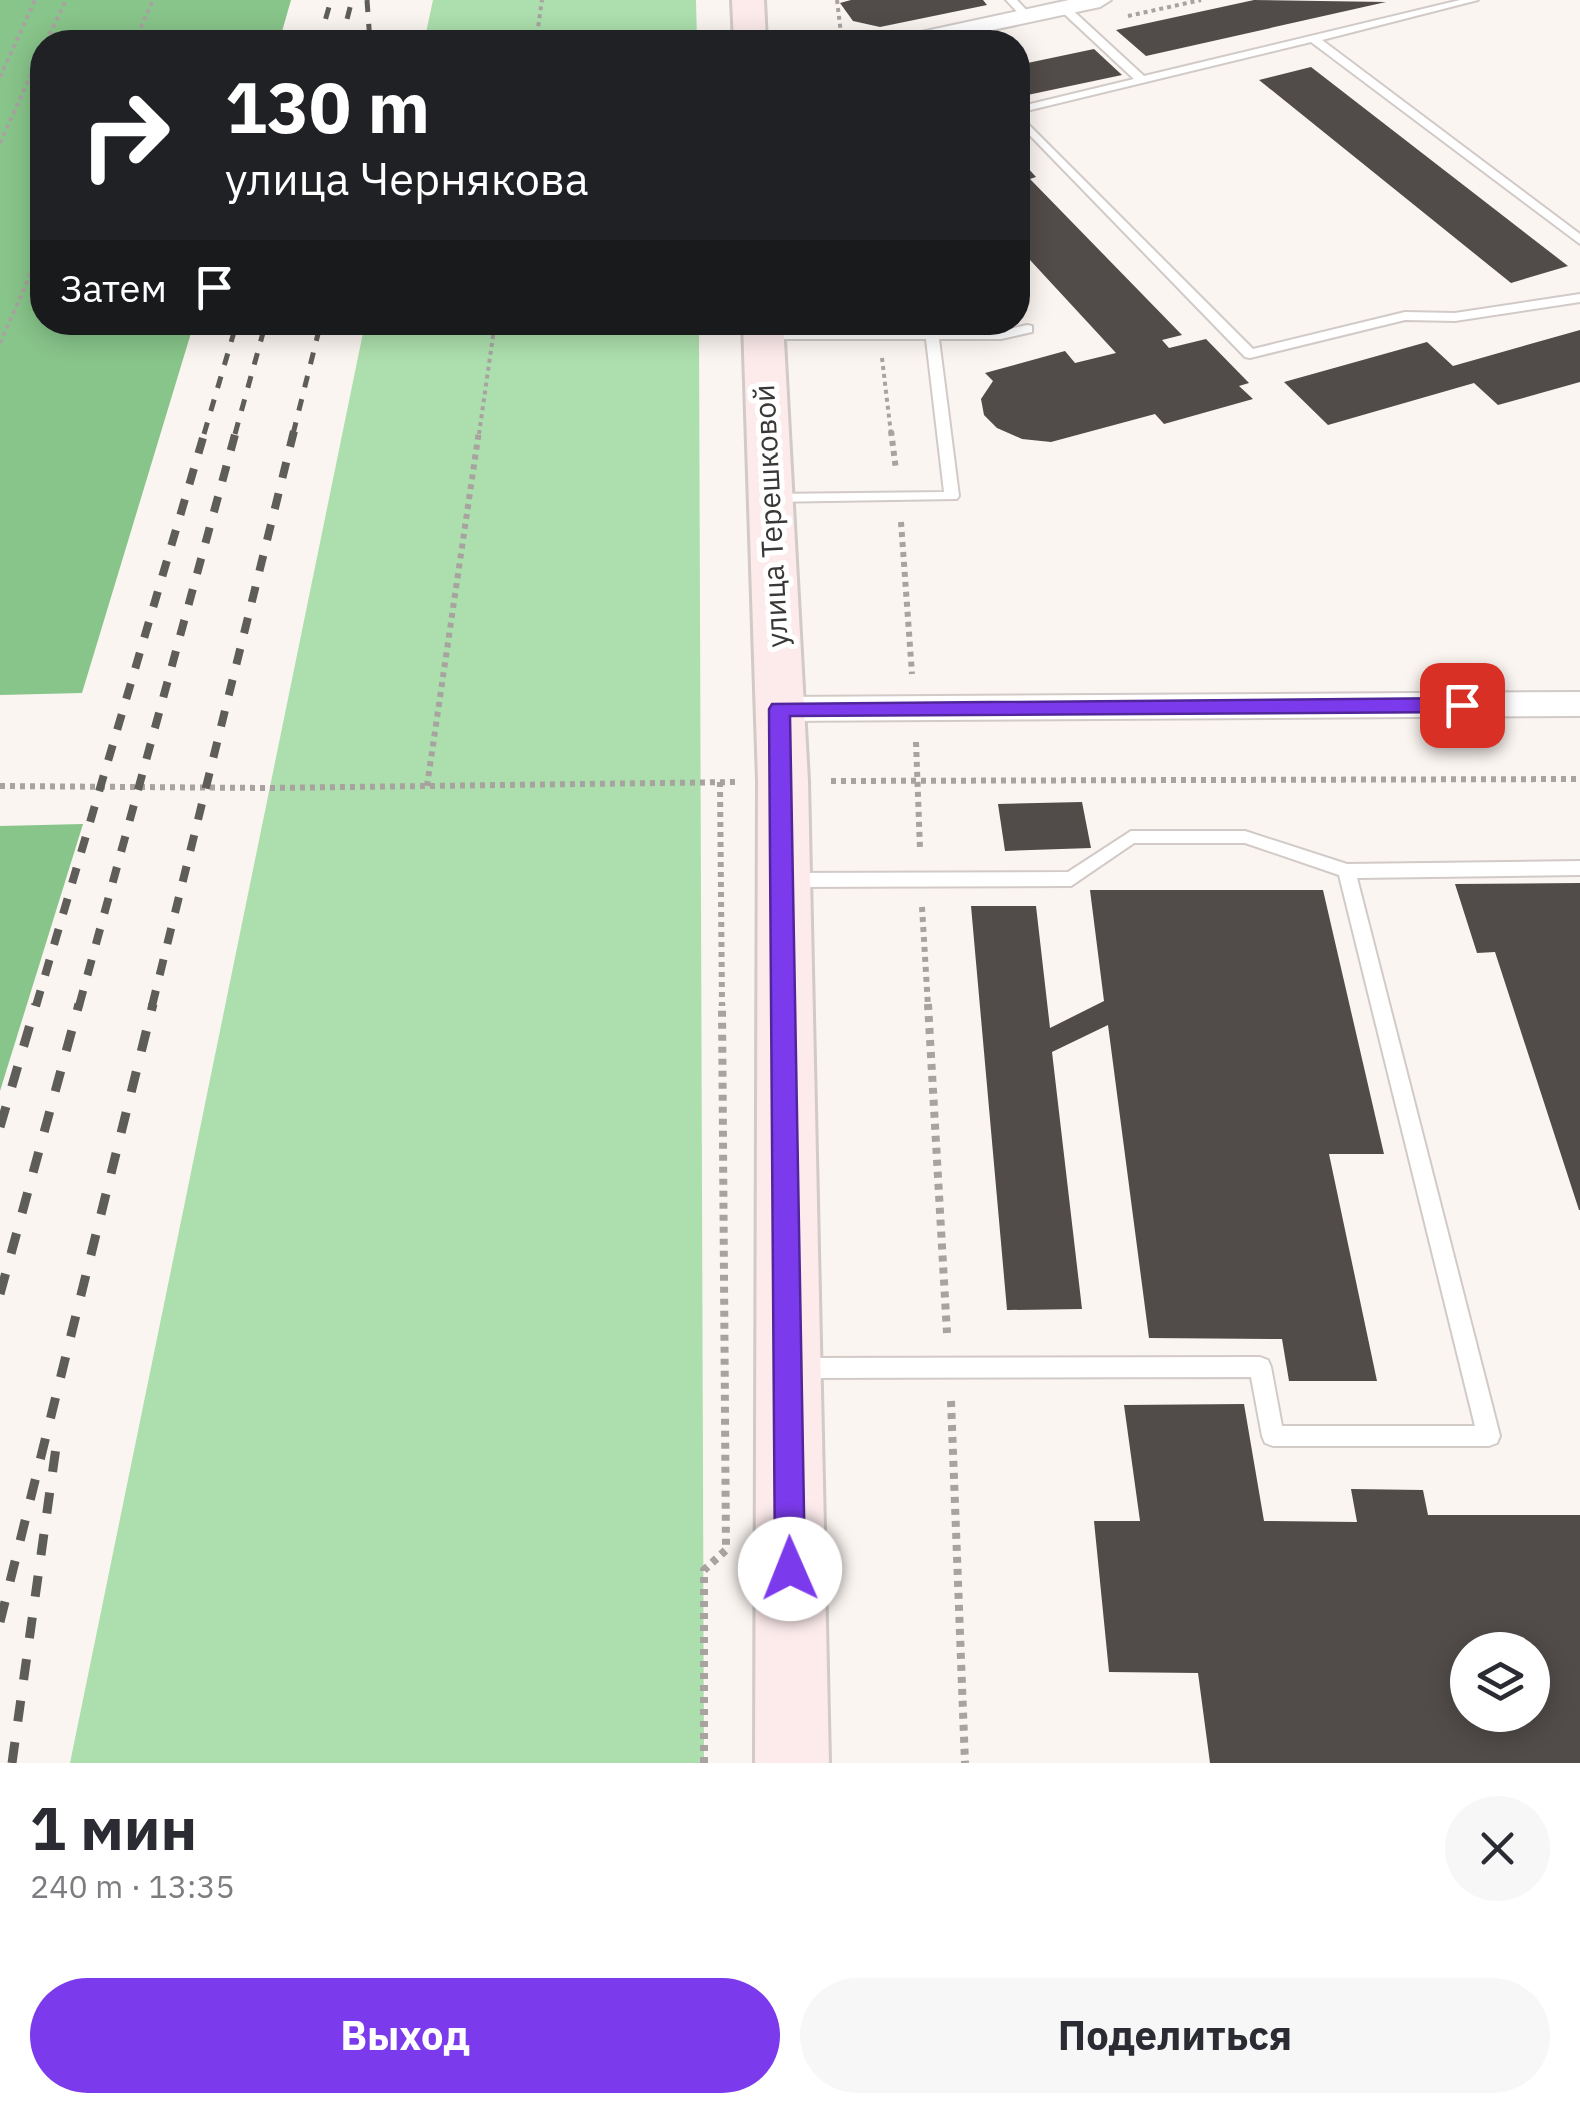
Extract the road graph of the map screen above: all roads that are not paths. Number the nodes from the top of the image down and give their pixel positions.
1 (748, 0) edge
2 (1473, 0) edge
3 (1083, 3) edge
4 (1019, 8) edge
5 (749, 30) edge
6 (947, 30) edge
7 (1314, 39) junction
8 (1142, 80) junction
9 (1030, 111) edge
10 (1030, 126) edge
11 (1580, 240) edge
12 (1580, 298) edge
13 (763, 335) edge
14 (863, 335) edge
15 (1001, 335) edge
16 (932, 336) junction
17 (771, 500) junction
18 (1580, 704) edge
19 (780, 709) junction
20 (1580, 868) edge
21 (1347, 871) junction
22 (784, 880) junction
23 (788, 1368) junction
24 (792, 1763) edge

1 - 5 main road
2 - 7 lane
3 - 4 street
3 - 8 lane
4 - 6 street
7 - 8 lane
7 - 11 lane
8 - 9 lane
10 - 12 lane
13 - 17 main road, улица Терешковой
14 - 16 lane
15 - 16 lane
16 - 17 lane
17 - 19 main road, улица Терешковой
18 - 19 street
19 - 22 main road, улица Терешковой
20 - 21 lane
21 - 22 lane
21 - 23 lane
22 - 23 main road, улица Терешковой
23 - 24 main road, улица Терешковой

